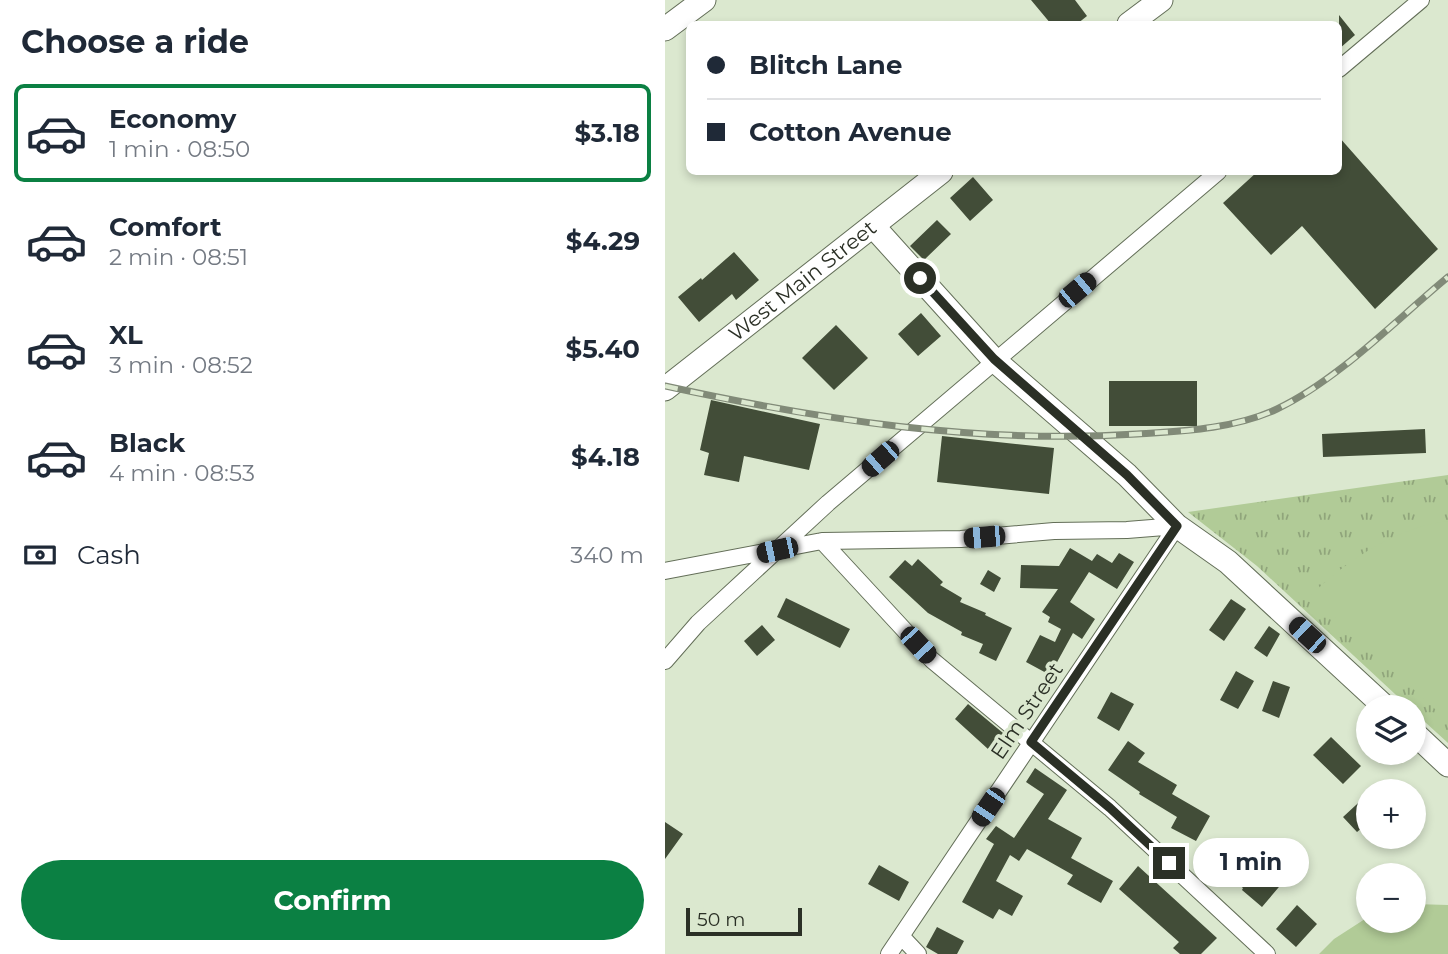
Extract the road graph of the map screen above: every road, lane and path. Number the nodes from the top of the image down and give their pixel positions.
1 (704, 0) edge
2 (1161, 0) edge
3 (1421, 0) edge
4 (1133, 21) edge
5 (665, 29) edge
6 (1342, 66) edge
7 (937, 175) edge
8 (1214, 175) edge
9 (873, 226) junction
10 (994, 359) junction
11 (665, 389) edge
12 (1177, 526) junction
13 (823, 541) junction
14 (777, 550) junction
15 (665, 571) edge
16 (665, 661) edge
17 (1372, 695) edge
18 (1031, 742) junction
19 (1426, 744) edge
20 (1448, 765) edge
21 (901, 936) junction
22 (889, 954) edge
23 (918, 954) edge
24 (1267, 954) edge

1 - 5 street
2 - 4 street
3 - 6 street
7 - 9 street, West Main Street
8 - 10 street
9 - 10 street
9 - 11 street, West Main Street
10 - 12 street
10 - 14 street
12 - 13 street
12 - 17 street
12 - 18 street, Elm Street
13 - 14 street
13 - 18 street
14 - 15 street
14 - 16 street
18 - 21 street, Elm Street
18 - 24 street
19 - 20 street
21 - 22 street, Elm Street
21 - 23 street

